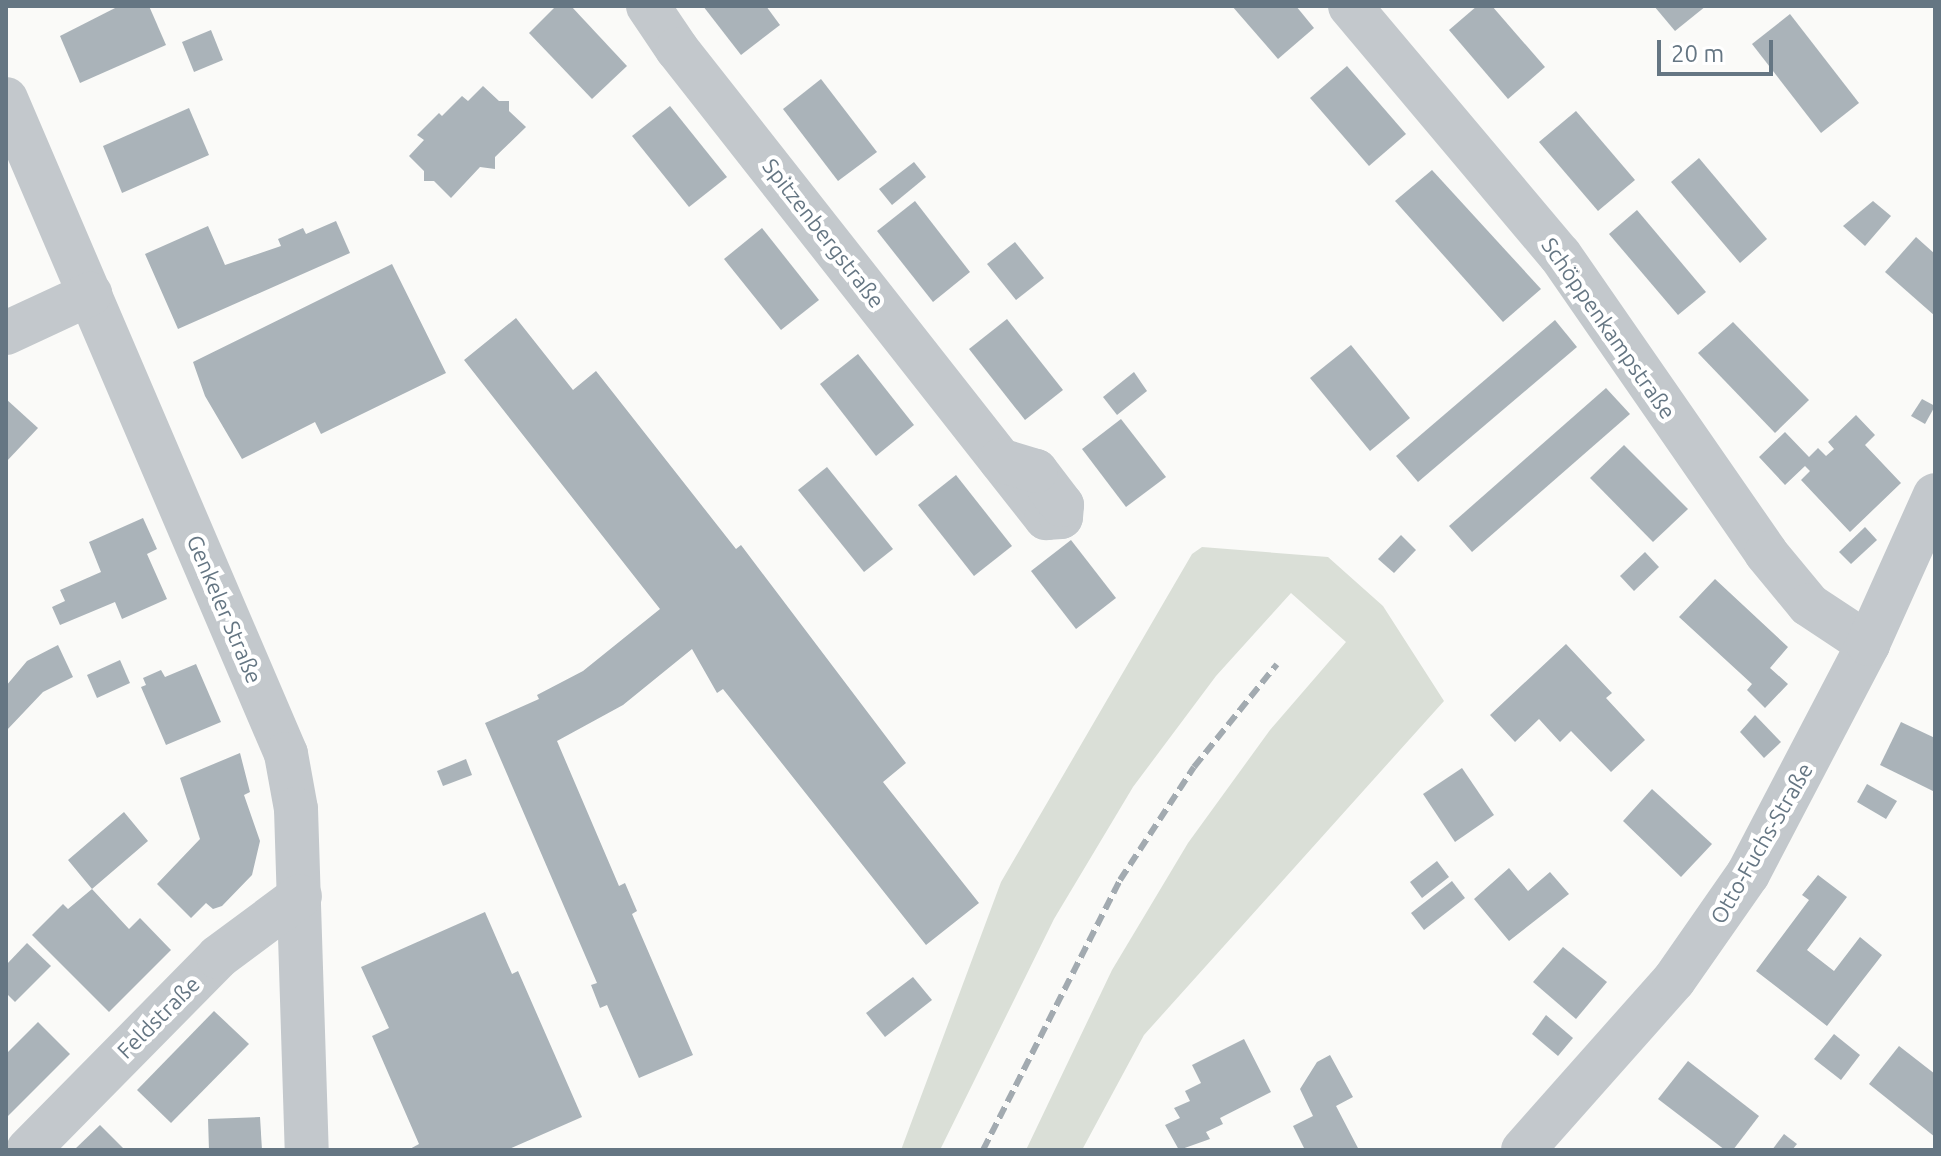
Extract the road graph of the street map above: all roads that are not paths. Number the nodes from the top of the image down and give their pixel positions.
1 (648, 6) edge
2 (1350, 6) edge
3 (6, 99) edge
4 (90, 294) junction
5 (6, 333) edge
6 (1001, 460) dead end
7 (1935, 495) edge
8 (1868, 644) junction
9 (300, 896) junction
10 (28, 1150) edge
11 (307, 1150) edge
12 (1523, 1150) edge

1 - 6 street, Spitzenbergstraße
2 - 8 street, Schöppenkampstraße
3 - 4 street, Genkeler Straße
4 - 5 street
4 - 9 street, Genkeler Straße
7 - 8 street, Otto-Fuchs-Straße
8 - 12 street, Otto-Fuchs-Straße
9 - 10 street, Feldstraße
9 - 11 street, Genkeler Straße

